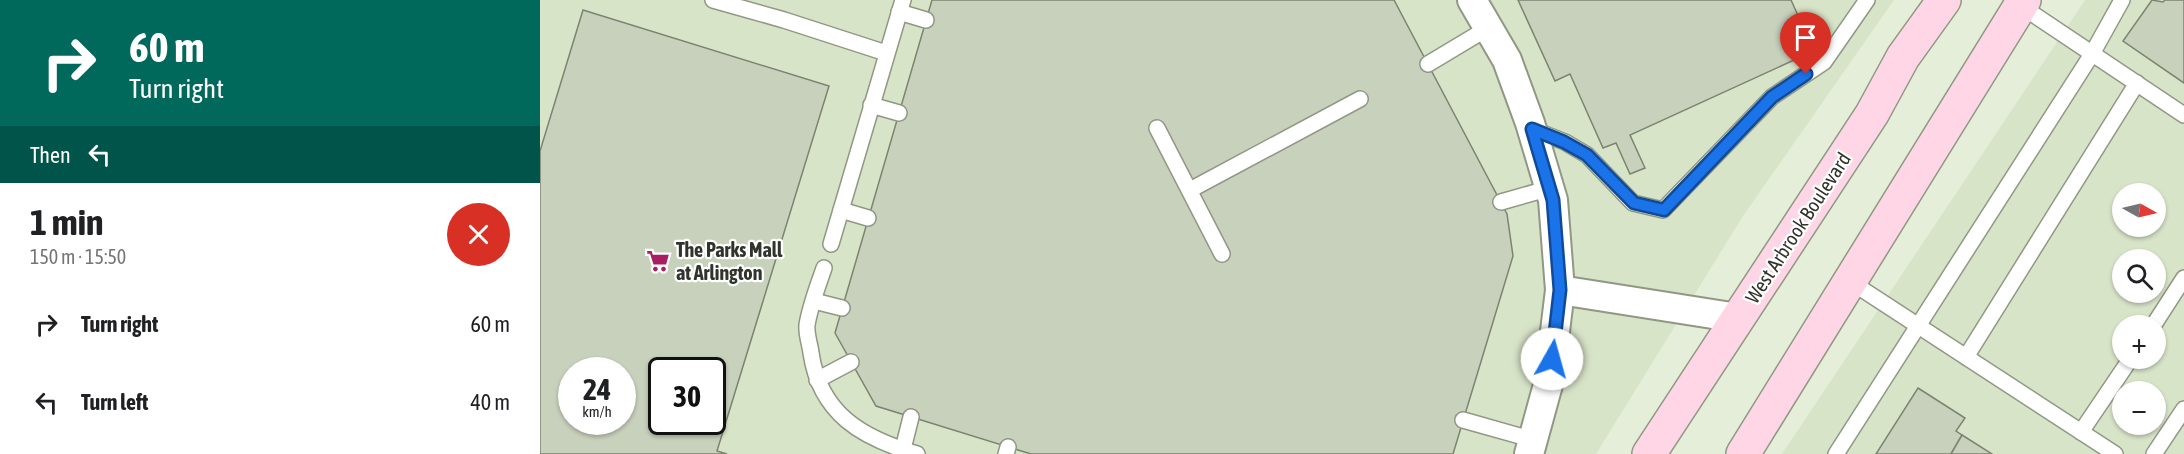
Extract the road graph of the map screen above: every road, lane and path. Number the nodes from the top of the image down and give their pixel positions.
1 (713, 0) edge
2 (1472, 0) edge
3 (1867, 0) edge
4 (1944, 0) edge
5 (2122, 0) edge
6 (2022, 3) edge
7 (901, 6) edge
8 (926, 20) dead end
9 (1488, 28) junction
10 (886, 53) junction
11 (2091, 54) junction
12 (1428, 64) dead end
13 (2137, 83) junction
14 (1360, 99) dead end
15 (872, 105) junction
16 (899, 113) dead end
17 (2184, 115) edge
18 (1157, 128) dead end
19 (1532, 129) junction
20 (1550, 188) junction
21 (1190, 190) junction
22 (1501, 202) dead end
23 (841, 210) junction
24 (868, 218) dead end
25 (831, 244) dead end
26 (1222, 254) dead end
27 (824, 268) dead end
28 (2184, 278) edge
29 (1851, 282) junction
30 (1560, 290) junction
31 (814, 301) junction
32 (842, 308) dead end
33 (2160, 315) edge
34 (1738, 318) junction
35 (1917, 325) junction
36 (1966, 357) junction
37 (851, 362) dead end
38 (2124, 369) edge
39 (817, 380) junction
40 (2184, 409) edge
41 (912, 417) dead end
42 (1463, 420) dead end
43 (2082, 432) junction
44 (1531, 447) edge
45 (910, 452) edge
46 (1649, 454) edge
47 (1743, 454) edge
48 (1836, 454) edge
49 (2115, 454) edge
50 (2154, 454) edge

1 - 10 lane
2 - 9 street
3 - 19 lane
4 - 34 street, West Arbrook Boulevard
5 - 11 lane
6 - 11 lane
6 - 29 street
7 - 8 lane
7 - 10 lane
9 - 12 lane
9 - 19 street
10 - 15 lane
11 - 13 lane
11 - 35 lane
13 - 17 lane
13 - 36 lane
14 - 21 lane
15 - 16 lane
15 - 23 lane
18 - 21 lane
19 - 20 street
20 - 22 lane
20 - 30 street
21 - 26 lane
23 - 24 lane
23 - 25 lane
27 - 31 lane
28 - 33 lane
29 - 35 lane
29 - 47 street
30 - 34 street
30 - 44 street
31 - 32 lane
31 - 39 lane
34 - 46 street, West Arbrook Boulevard
35 - 36 lane
35 - 48 lane
36 - 43 lane
37 - 39 lane
38 - 43 lane
39 - 45 lane
40 - 50 lane
41 - 45 lane
42 - 44 lane
43 - 49 lane

